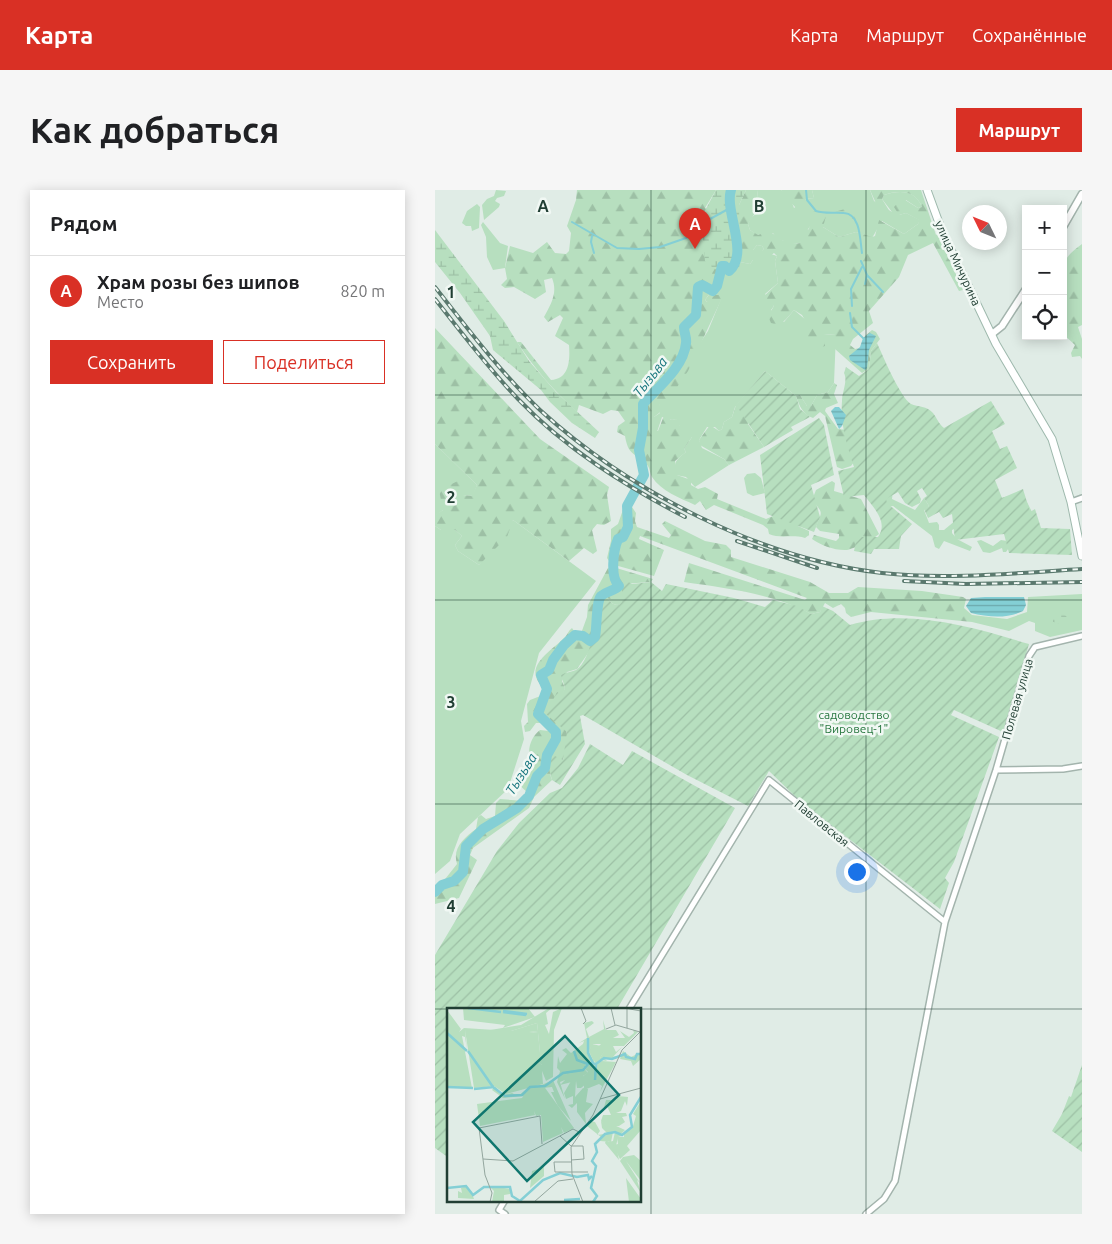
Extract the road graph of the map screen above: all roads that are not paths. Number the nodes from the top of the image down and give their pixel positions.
1 (927, 190) edge
2 (1082, 194) edge
3 (1067, 220) edge
4 (1022, 295) edge
5 (992, 334) junction
6 (1082, 498) edge
7 (1071, 502) junction
8 (1082, 556) edge
9 (1082, 636) edge
10 (1082, 766) edge
11 (996, 770) junction
12 (945, 922) junction
13 (630, 1008) edge
14 (504, 1202) edge
15 (505, 1214) edge
16 (866, 1214) edge

1 - 5 main road, улица Мичурина
2 - 3 street
4 - 5 street
5 - 7 main road, улица Мичурина
6 - 7 street
7 - 8 main road, улица Мичурина
9 - 11 street, Полевая улица
10 - 11 street
11 - 12 street
12 - 13 street, Павловская
12 - 16 street
14 - 15 street

